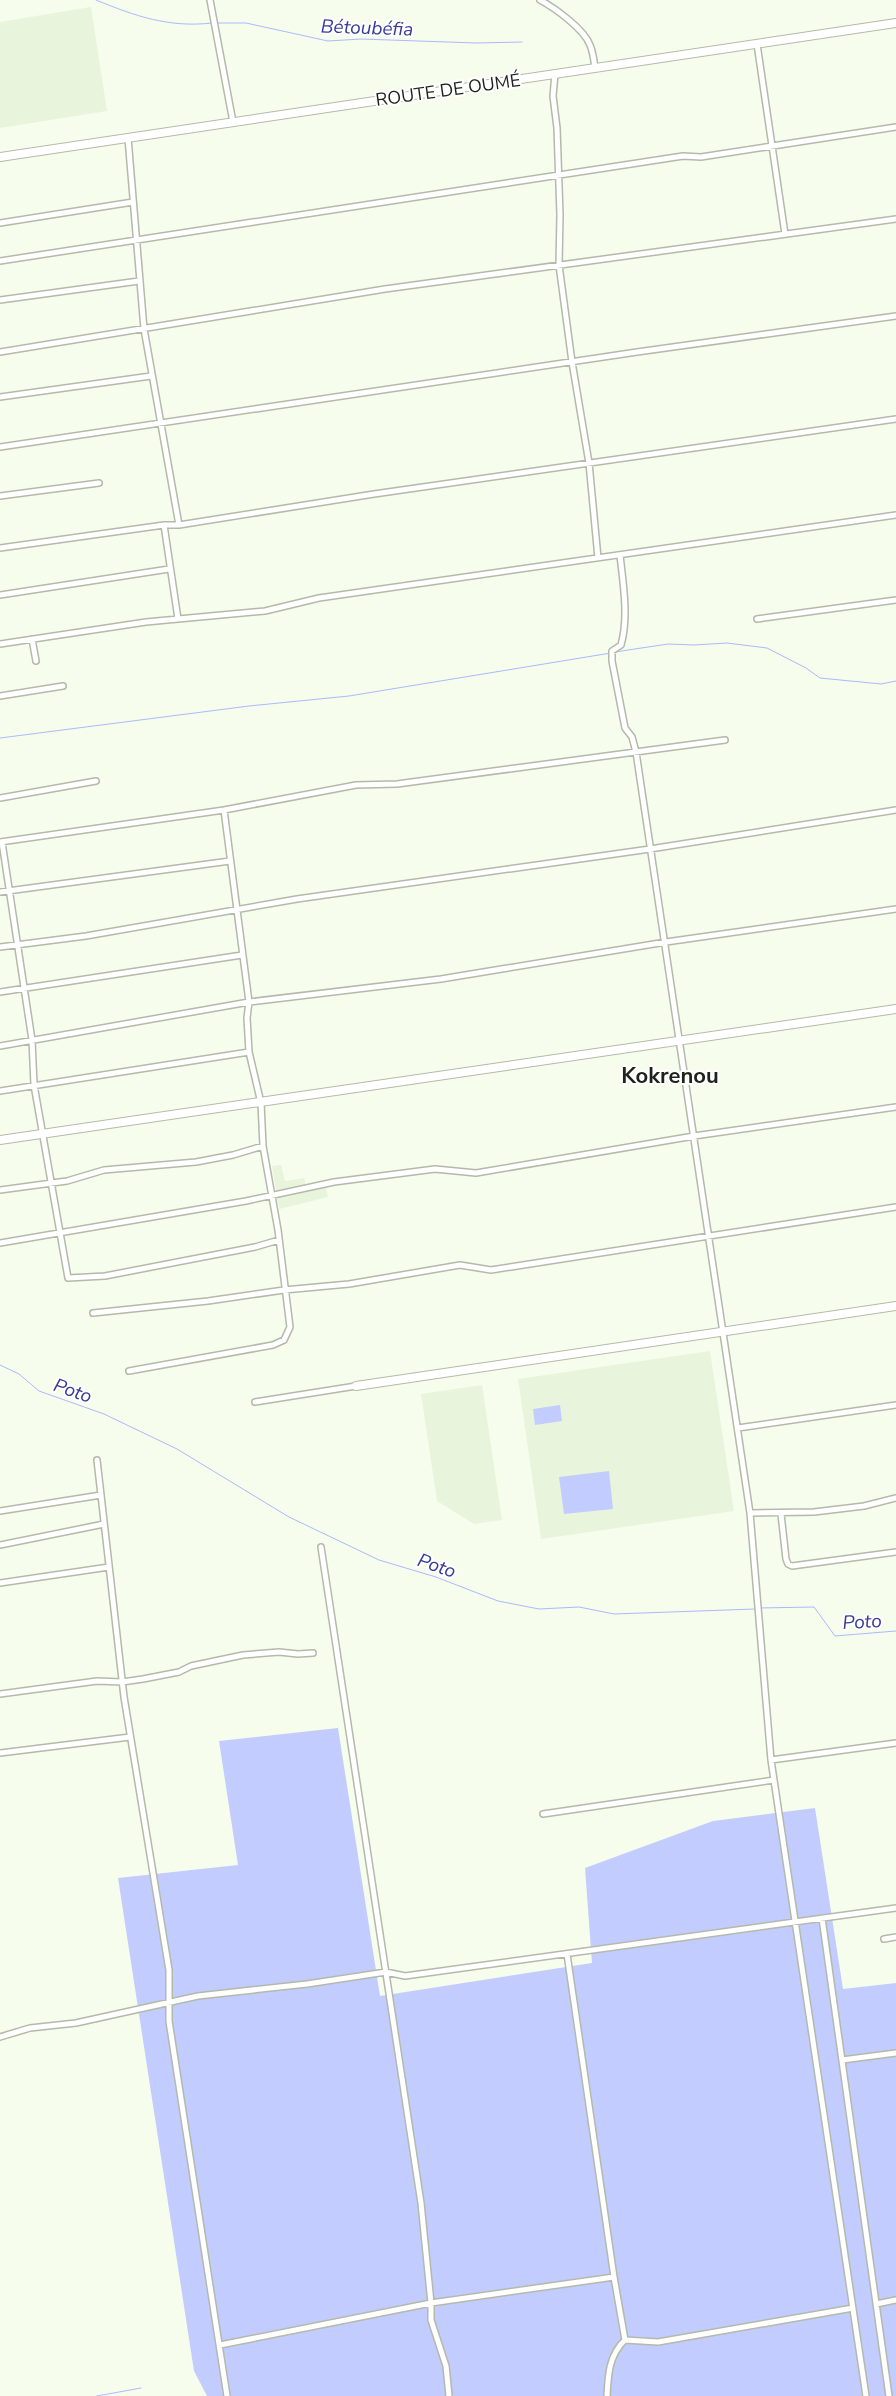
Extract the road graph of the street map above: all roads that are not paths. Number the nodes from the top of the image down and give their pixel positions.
1 (210, 0) edge
2 (540, 0) edge
3 (550, 0) edge
4 (554, 8) junction
5 (896, 23) edge
6 (757, 44) junction
7 (594, 68) junction
8 (555, 74) junction
9 (233, 122) junction
10 (896, 127) edge
11 (128, 138) junction
12 (772, 146) junction
13 (0, 157) edge
14 (559, 175) junction
15 (133, 202) junction
16 (896, 219) edge
17 (0, 223) edge
18 (785, 234) junction
19 (138, 241) junction
20 (0, 261) edge
21 (559, 265) junction
22 (139, 281) junction
23 (0, 300) edge
24 (896, 316) edge
25 (144, 329) junction
26 (0, 352) edge
27 (572, 362) junction
28 (151, 376) junction
29 (0, 397) edge
30 (896, 419) edge
31 (160, 424) junction
32 (0, 447) edge
33 (588, 463) junction
34 (99, 483) dead end
35 (0, 496) edge
36 (896, 515) edge
37 (164, 525) junction
38 (179, 525) junction
39 (0, 548) edge
40 (620, 555) junction
41 (598, 558) junction
42 (169, 569) junction
43 (0, 595) edge
44 (896, 600) edge
45 (757, 618) dead end
46 (178, 619) junction
47 (32, 639) junction
48 (0, 644) edge
49 (36, 661) dead end
50 (63, 686) dead end
51 (0, 696) edge
52 (725, 740) dead end
53 (636, 752) junction
54 (96, 781) dead end
55 (0, 798) edge
56 (224, 810) junction
57 (896, 810) edge
58 (1, 842) edge
59 (650, 849) junction
60 (230, 861) junction
61 (7, 891) junction
62 (0, 892) edge
63 (896, 909) edge
64 (237, 910) junction
65 (666, 942) junction
66 (16, 945) junction
67 (0, 947) edge
68 (242, 955) junction
69 (24, 988) junction
70 (0, 992) edge
71 (249, 1002) junction
72 (896, 1009) edge
73 (32, 1040) junction
74 (679, 1040) junction
75 (0, 1046) edge
76 (250, 1052) junction
77 (34, 1085) junction
78 (0, 1091) edge
79 (261, 1103) junction
80 (896, 1107) edge
81 (44, 1133) junction
82 (694, 1136) junction
83 (0, 1140) edge
84 (263, 1146) junction
85 (52, 1183) junction
86 (0, 1190) edge
87 (272, 1194) junction
88 (896, 1207) edge
89 (59, 1233) junction
90 (708, 1235) junction
91 (279, 1240) junction
92 (0, 1243) edge
93 (284, 1290) junction
94 (896, 1306) edge
95 (93, 1313) dead end
96 (723, 1332) junction
97 (129, 1371) dead end
98 (356, 1386) joint
99 (255, 1402) dead end
100 (896, 1406) edge
101 (738, 1428) junction
102 (97, 1460) dead end
103 (100, 1495) junction
104 (896, 1498) edge
105 (0, 1510) edge
106 (750, 1513) junction
107 (781, 1514) junction
108 (104, 1524) junction
109 (0, 1544) edge
110 (321, 1547) dead end
111 (896, 1552) edge
112 (109, 1567) junction
113 (0, 1583) edge
114 (313, 1653) dead end
115 (122, 1682) junction
116 (0, 1694) edge
117 (130, 1737) junction
118 (896, 1743) edge
119 (0, 1754) edge
120 (771, 1760) junction
121 (774, 1780) junction
122 (543, 1814) dead end
123 (896, 1908) edge
124 (822, 1918) junction
125 (795, 1922) junction
126 (896, 1938) edge
127 (884, 1939) dead end
128 (568, 1954) junction
129 (386, 1972) junction
130 (170, 2003) junction
131 (0, 2037) edge
132 (896, 2053) edge
133 (842, 2060) junction
134 (614, 2277) junction
135 (896, 2300) edge
136 (431, 2302) junction
137 (876, 2304) junction
138 (853, 2308) junction
139 (625, 2340) junction
140 (220, 2345) junction
141 (227, 2396) edge
142 (449, 2396) edge
143 (607, 2396) edge
144 (866, 2396) edge
145 (888, 2396) edge

1 - 9 street
2 - 4 street
3 - 4 street
4 - 7 street
5 - 6 street, ROUTE DE OUMÉ
6 - 7 street, ROUTE DE OUMÉ
6 - 12 street
7 - 8 street, ROUTE DE OUMÉ
8 - 9 street, ROUTE DE OUMÉ
8 - 14 street
9 - 11 street, ROUTE DE OUMÉ
10 - 12 street
11 - 13 street, ROUTE DE OUMÉ
11 - 15 street
12 - 14 street
12 - 18 street
14 - 19 street
14 - 21 street
15 - 17 street
15 - 19 street
16 - 18 street
18 - 21 street
19 - 20 street
19 - 22 street
21 - 25 street
21 - 27 street
22 - 23 street
22 - 25 street
24 - 27 street
25 - 26 street
25 - 28 street
27 - 31 street
27 - 33 street
28 - 29 street
28 - 31 street
30 - 33 street
31 - 32 street
31 - 38 street
33 - 38 street
33 - 41 street
34 - 35 street
36 - 40 street
37 - 38 street
37 - 39 street
37 - 42 street
40 - 41 street
40 - 53 street
41 - 46 street
42 - 43 street
42 - 46 street
44 - 45 street
46 - 47 street
47 - 48 street
47 - 49 street
50 - 51 street
52 - 53 street
53 - 56 street
53 - 59 street
54 - 55 street
56 - 58 street
56 - 60 street
57 - 59 street
58 - 61 street
59 - 64 street
59 - 65 street
60 - 61 street
60 - 64 street
61 - 62 street
61 - 66 street
63 - 65 street
64 - 66 street
64 - 68 street
65 - 71 street
65 - 74 street
66 - 67 street
66 - 69 street
68 - 69 street
68 - 71 street
69 - 70 street
69 - 73 street
71 - 73 street
71 - 76 street
72 - 74 street
73 - 75 street
73 - 77 street
74 - 79 street
74 - 82 street
76 - 77 street
76 - 79 street
77 - 78 street
77 - 81 street
79 - 81 street
79 - 84 street
80 - 82 street
81 - 83 street
81 - 85 street
82 - 87 street
82 - 90 street
84 - 85 street
84 - 87 street
85 - 86 street
85 - 89 street
87 - 89 street
87 - 91 street
88 - 90 street
89 - 91 street
89 - 92 street
90 - 93 street
90 - 96 street
91 - 93 street
93 - 95 street
93 - 97 street
94 - 96 street
96 - 98 street
96 - 101 street
98 - 99 street
100 - 101 street
101 - 106 street
102 - 103 street
103 - 105 street
103 - 108 street
104 - 107 street
106 - 107 street
106 - 120 street
107 - 111 street
108 - 109 street
108 - 112 street
110 - 129 street
112 - 113 street
112 - 115 street
114 - 115 street
115 - 116 street
115 - 117 street
117 - 119 street
117 - 130 street
118 - 120 street
120 - 121 street
121 - 122 street
121 - 125 street
123 - 124 street
124 - 125 street
124 - 133 street
125 - 128 street
125 - 138 street
126 - 127 street
128 - 129 street
128 - 134 street
129 - 130 street
129 - 136 street
130 - 131 street
130 - 140 street
132 - 133 street
133 - 137 street
134 - 136 street
134 - 139 street
135 - 137 street
136 - 140 street
136 - 142 street
137 - 145 street
138 - 139 street
138 - 144 street
139 - 143 street
140 - 141 street

